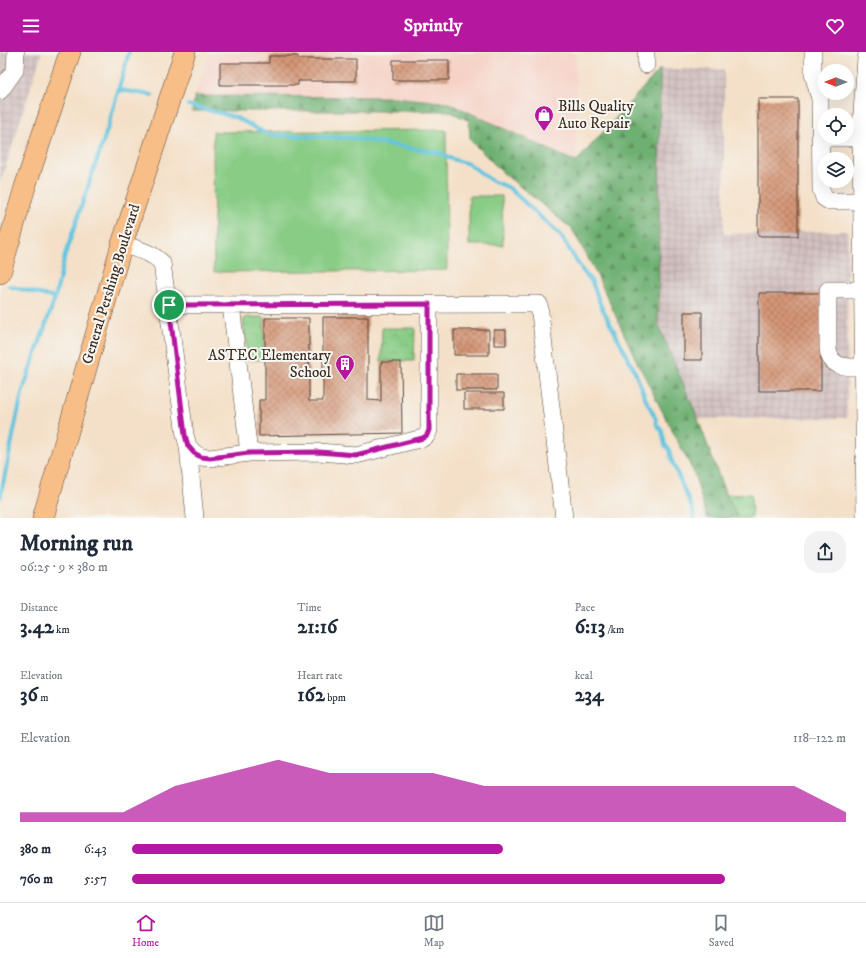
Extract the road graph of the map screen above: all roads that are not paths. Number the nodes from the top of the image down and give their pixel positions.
1 (16, 52) edge
2 (70, 52) edge
3 (185, 52) edge
4 (813, 52) edge
5 (866, 58) edge
6 (0, 91) edge
7 (820, 108) edge
8 (854, 138) edge
9 (862, 138) junction
10 (821, 144) edge
11 (862, 201) junction
12 (122, 244) junction
13 (0, 273) edge
14 (863, 290) junction
15 (231, 304) junction
16 (429, 304) junction
17 (169, 305) junction
18 (864, 367) junction
19 (865, 438) edge
20 (188, 446) junction
21 (249, 453) junction
22 (43, 518) edge
23 (195, 518) edge
24 (564, 518) edge
25 (865, 518) edge

1 - 6 street
2 - 13 main road
3 - 12 main road, General Pershing Boulevard
4 - 7 street
5 - 9 street
8 - 9 street
9 - 11 street
10 - 11 street
11 - 14 street
12 - 17 street
12 - 22 main road, General Pershing Boulevard
14 - 18 street
14 - 18 street
15 - 16 street
15 - 17 street
15 - 21 street
16 - 21 street
16 - 24 street
17 - 20 street
18 - 19 street
19 - 25 street
20 - 21 street
20 - 23 street

